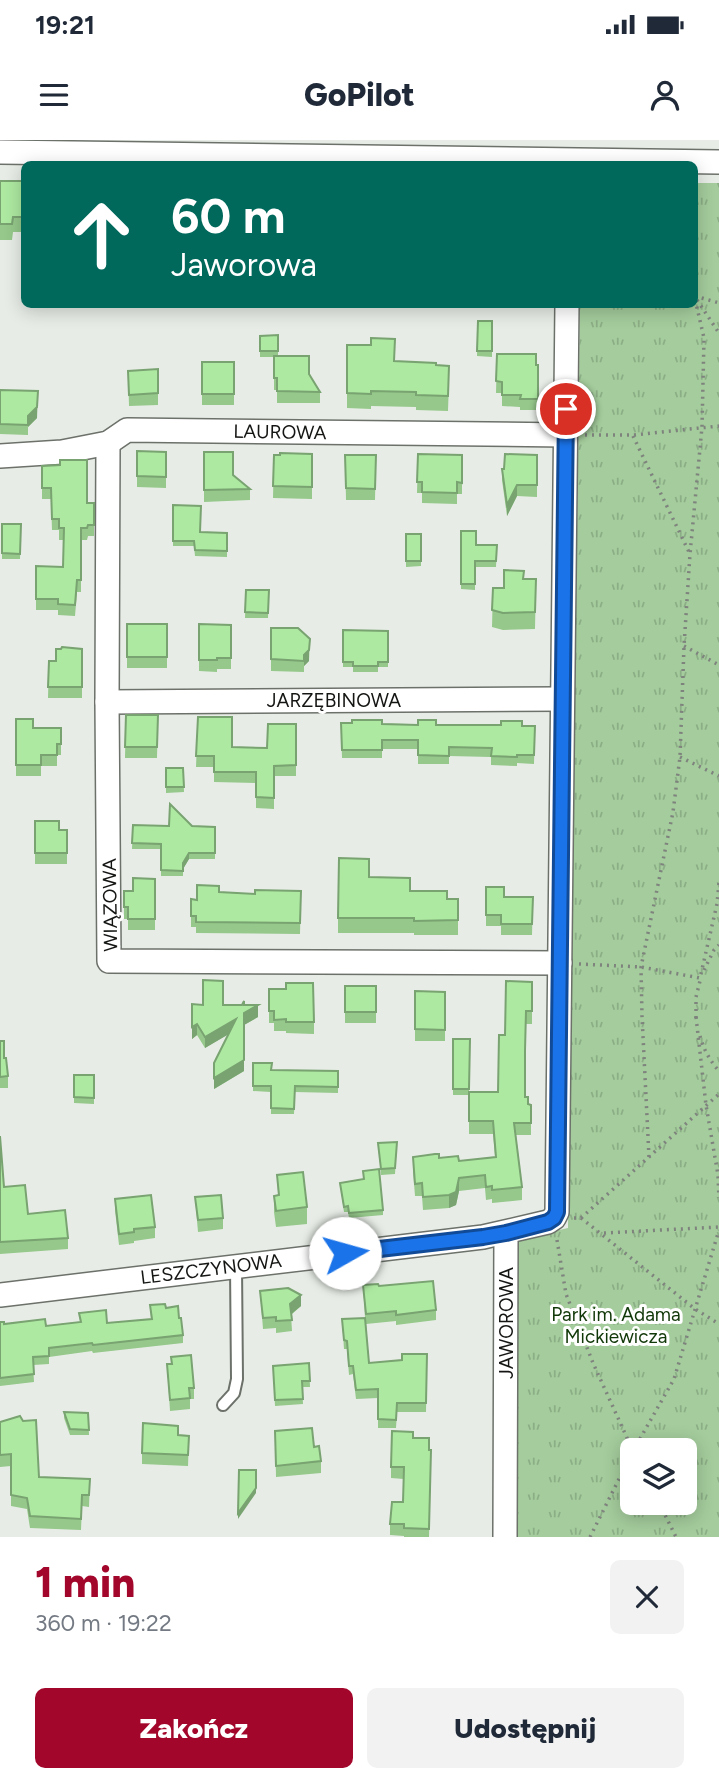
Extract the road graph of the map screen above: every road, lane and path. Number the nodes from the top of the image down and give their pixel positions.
1 (105, 147) edge
2 (0, 152) edge
3 (577, 156) edge
4 (695, 161) edge
5 (698, 161) edge
6 (719, 162) edge
7 (698, 298) edge
8 (698, 302) edge
9 (719, 303) edge
10 (567, 308) edge
11 (697, 308) edge
12 (719, 333) edge
13 (719, 426) edge
14 (702, 427) junction
15 (565, 435) junction
16 (633, 435) junction
17 (108, 443) junction
18 (0, 456) edge
19 (690, 554) junction
20 (684, 646) junction
21 (719, 665) edge
22 (562, 699) junction
23 (107, 702) junction
24 (680, 757) junction
25 (719, 776) edge
26 (719, 883) edge
27 (719, 945) edge
28 (560, 963) junction
29 (641, 967) junction
30 (700, 978) junction
31 (696, 1017) junction
32 (719, 1071) edge
33 (719, 1094) edge
34 (706, 1105) junction
35 (649, 1157) junction
36 (719, 1198) edge
37 (554, 1218) junction
38 (581, 1218) junction
39 (719, 1229) edge
40 (506, 1233) junction
41 (602, 1234) junction
42 (236, 1266) junction
43 (0, 1295) edge
44 (695, 1309) junction
45 (719, 1324) edge
46 (223, 1405) dead end
47 (627, 1438) edge
48 (640, 1438) edge
49 (620, 1477) edge
50 (665, 1515) edge
51 (505, 1537) edge
52 (590, 1537) edge
53 (676, 1537) edge

1 - 2 street
1 - 3 street
3 - 4 street
5 - 6 street
7 - 9 path
8 - 12 path
10 - 15 street
11 - 14 path
13 - 14 path
14 - 16 path
14 - 19 path
15 - 16 path
15 - 17 street, LAUROWA
15 - 22 street
16 - 19 path
17 - 18 street, LAUROWA
17 - 23 street, WIĄZOWA
19 - 20 path
20 - 21 path
20 - 24 path
22 - 23 street, JARZĘBINOWA
22 - 28 street
23 - 28 street, WIĄZOWA
24 - 25 path
24 - 29 path
26 - 30 path
27 - 30 path
28 - 29 path
28 - 37 street
29 - 30 path
29 - 35 path
30 - 31 path
31 - 32 path
31 - 34 path
33 - 34 path
34 - 35 path
34 - 36 path
35 - 38 path
37 - 38 path
37 - 40 street
37 - 47 path
38 - 41 path
39 - 41 path
39 - 44 path
40 - 42 street, LESZCZYNOWA
40 - 51 street, JAWOROWA
41 - 44 path
42 - 43 street, LESZCZYNOWA
42 - 46 lane
44 - 45 path
44 - 48 path
49 - 52 path
50 - 53 path

